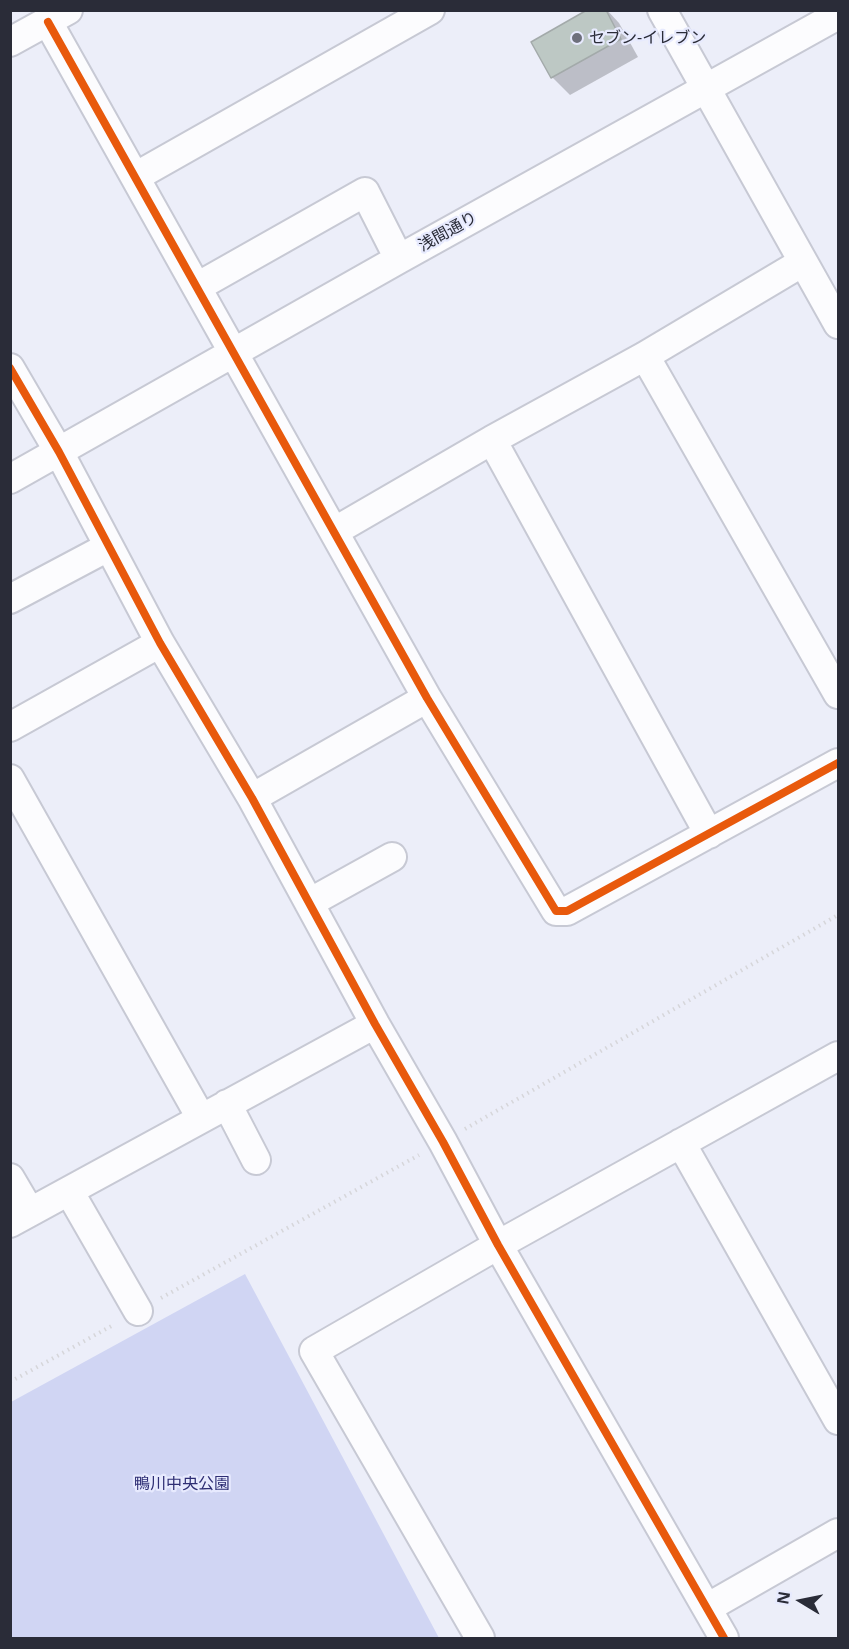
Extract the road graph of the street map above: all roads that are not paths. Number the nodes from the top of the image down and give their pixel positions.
1 (430, 10) edge
2 (662, 10) edge
3 (838, 15) edge
4 (58, 16) edge
5 (10, 42) edge
6 (706, 89) junction
7 (135, 177) junction
8 (399, 259) junction
9 (803, 262) junction
10 (196, 287) junction
11 (837, 319) edge
12 (234, 353) junction
13 (645, 356) junction
14 (10, 368) edge
15 (492, 440) junction
16 (59, 452) junction
17 (10, 479) edge
18 (335, 531) junction
19 (108, 547) junction
20 (10, 599) edge
21 (160, 643) junction
22 (838, 694) edge
23 (428, 698) junction
24 (10, 727) edge
25 (838, 764) edge
26 (10, 779) edge
27 (252, 798) junction
28 (709, 834) junction
29 (392, 857) dead end
30 (309, 903) junction
31 (375, 1024) junction
32 (837, 1060) edge
33 (227, 1104) junction
34 (201, 1118) junction
35 (681, 1143) junction
36 (256, 1160) dead end
37 (10, 1178) edge
38 (69, 1191) junction
39 (20, 1217) edge
40 (498, 1245) junction
41 (138, 1311) road end
42 (838, 1420) edge
43 (838, 1533) edge
44 (707, 1608) junction
45 (480, 1638) edge
46 (724, 1638) edge

1 - 7 street
2 - 6 street
3 - 6 street, 浅間通り
4 - 5 street
4 - 7 street
6 - 8 street, 浅間通り
6 - 9 street
7 - 10 street
8 - 10 street
8 - 12 street, 浅間通り
9 - 11 street
9 - 13 street
10 - 12 street
12 - 16 street, 浅間通り
12 - 18 street
13 - 15 street
13 - 22 street
14 - 16 street
15 - 18 street
15 - 28 street
16 - 17 street, 浅間通り
16 - 19 street
18 - 23 street
19 - 20 street
19 - 21 street
21 - 24 street
21 - 27 street
23 - 27 street
23 - 28 street
25 - 28 street
26 - 34 street
27 - 30 street
29 - 30 street
30 - 31 street
31 - 33 street
31 - 40 street
32 - 35 street
33 - 34 street
33 - 36 street
34 - 38 street
35 - 40 street
35 - 42 street
37 - 39 street
38 - 39 street
38 - 41 street
40 - 44 street
40 - 45 street
43 - 44 street
44 - 46 street

